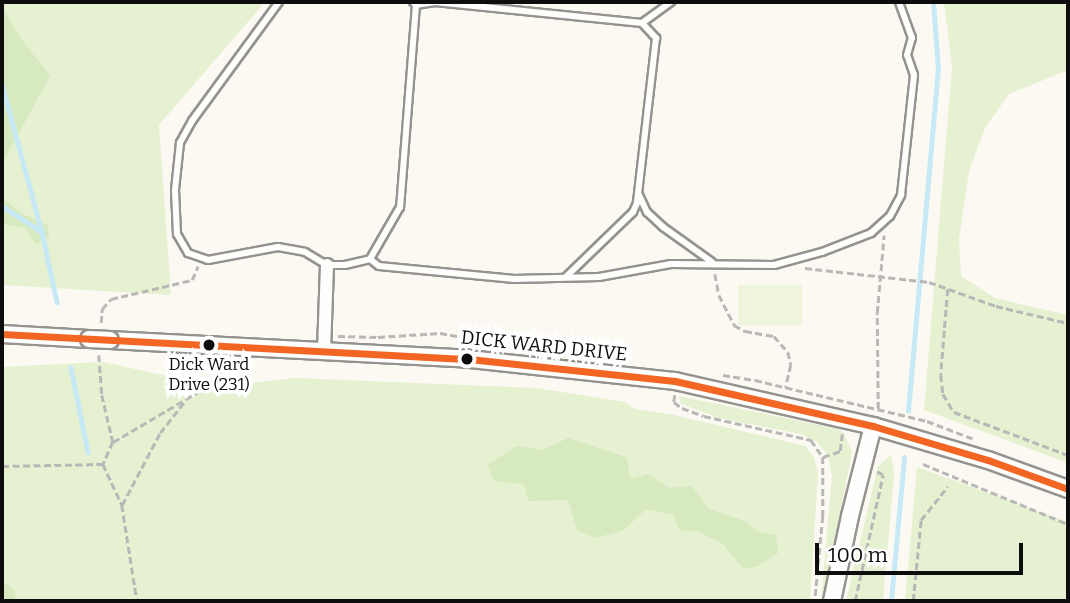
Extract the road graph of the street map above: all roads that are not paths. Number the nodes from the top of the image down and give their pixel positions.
1 (279, 2) edge
2 (671, 2) edge
3 (899, 2) edge
4 (414, 3) edge
5 (642, 23) junction
6 (639, 194) junction
7 (370, 259) junction
8 (712, 262) junction
9 (327, 265) junction
10 (566, 277) junction
11 (2, 334) edge
12 (324, 351) junction
13 (873, 426) junction
14 (1068, 489) edge
15 (832, 601) edge

1 - 9 lane
2 - 5 lane
3 - 8 lane
4 - 5 lane
4 - 7 lane
5 - 6 lane
6 - 8 lane
6 - 10 lane
7 - 9 lane
7 - 10 lane
8 - 10 lane
9 - 12 street
11 - 12 street, DICK WARD DRIVE
12 - 13 street, DICK WARD DRIVE
13 - 14 street, DICK WARD DRIVE
13 - 15 street

